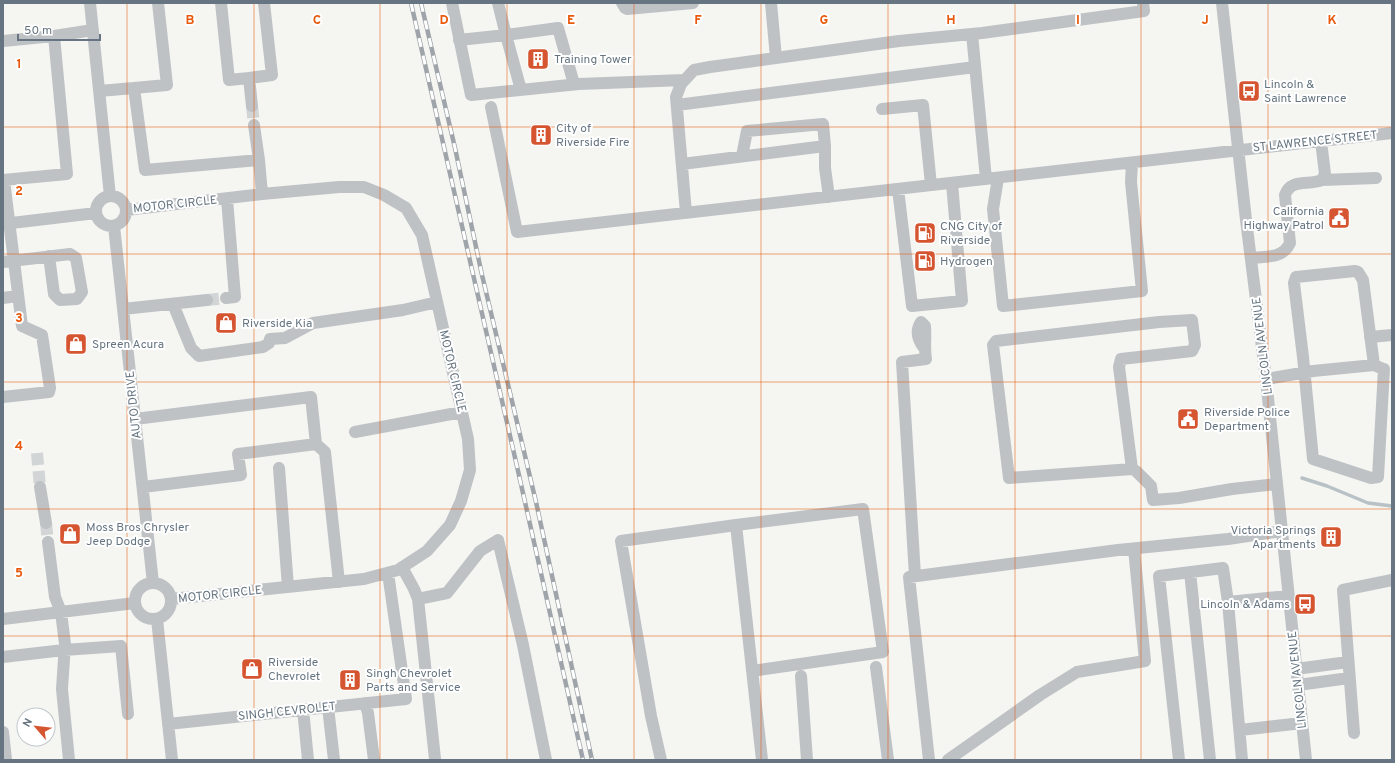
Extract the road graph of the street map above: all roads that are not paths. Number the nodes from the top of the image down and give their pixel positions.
1 (90, 3) edge
2 (158, 3) edge
3 (221, 3) edge
4 (264, 3) edge
5 (452, 3) edge
6 (498, 3) edge
7 (622, 3) edge
8 (693, 3) edge
9 (771, 3) edge
10 (1143, 3) edge
11 (1222, 3) edge
12 (93, 30) junction
13 (972, 34) junction
14 (506, 35) junction
15 (54, 36) junction
16 (459, 40) junction
17 (3, 41) edge
18 (776, 58) junction
19 (975, 67) junction
20 (249, 78) junction
21 (684, 80) junction
22 (574, 84) junction
23 (134, 88) junction
24 (521, 90) junction
25 (100, 91) junction
26 (677, 105) junction
27 (252, 106) tunnel mouth
28 (491, 107) dead end
29 (882, 109) dead end
30 (254, 125) tunnel mouth
31 (1392, 132) edge
32 (1321, 141) junction
33 (825, 146) junction
34 (1238, 150) junction
35 (742, 156) junction
36 (259, 160) junction
37 (1132, 163) junction
38 (682, 164) junction
39 (998, 178) junction
40 (1376, 178) dead end
41 (986, 179) junction
42 (3, 180) edge
43 (1322, 180) junction
44 (952, 183) junction
45 (931, 185) junction
46 (898, 189) junction
47 (262, 194) junction
48 (110, 196) junction
49 (829, 197) junction
50 (227, 199) junction
51 (126, 210) junction
52 (96, 213) junction
53 (686, 213) junction
54 (6, 224) edge
55 (114, 226) junction
56 (49, 256) dead end
57 (1251, 258) junction
58 (8, 261) edge
59 (17, 296) junction
60 (3, 298) edge
61 (226, 298) dead end
62 (207, 300) tunnel mouth
63 (437, 302) junction
64 (173, 304) junction
65 (919, 306) junction
66 (123, 309) junction
67 (1392, 335) edge
68 (1370, 338) junction
69 (1383, 367) edge
70 (1304, 373) junction
71 (1266, 379) junction
72 (3, 397) edge
73 (462, 412) junction
74 (135, 419) junction
75 (355, 432) dead end
76 (316, 444) junction
77 (279, 468) dead end
78 (1132, 469) junction
79 (1277, 484) junction
80 (40, 487) tunnel mouth
81 (143, 487) junction
82 (46, 523) tunnel mouth
83 (736, 525) junction
84 (1282, 531) junction
85 (48, 542) tunnel mouth
86 (1134, 549) junction
87 (402, 568) junction
88 (1190, 572) junction
89 (388, 573) junction
90 (915, 576) junction
91 (1392, 580) edge
92 (339, 582) junction
93 (153, 583) junction
94 (288, 587) junction
95 (1288, 596) junction
96 (171, 598) junction
97 (418, 599) junction
98 (1228, 602) junction
99 (135, 603) junction
100 (62, 612) junction
101 (3, 619) edge
102 (157, 619) junction
103 (64, 650) junction
104 (3, 657) edge
105 (1348, 662) junction
106 (876, 667) dead end
107 (1296, 669) junction
108 (752, 671) junction
109 (801, 676) dead end
110 (1349, 678) junction
111 (1298, 685) junction
112 (365, 703) junction
113 (328, 706) junction
114 (303, 709) junction
115 (128, 714) dead end
116 (1302, 723) junction
117 (168, 724) junction
118 (1240, 730) junction
119 (3, 732) edge
120 (1354, 732) dead end
121 (6, 760) edge
122 (69, 760) edge
123 (172, 760) edge
124 (308, 760) edge
125 (334, 760) edge
126 (374, 760) edge
127 (435, 760) edge
128 (546, 760) edge
129 (661, 760) edge
130 (762, 760) edge
131 (807, 760) edge
132 (888, 760) edge
133 (929, 760) edge
134 (948, 760) edge
135 (1179, 760) edge
136 (1210, 760) edge
137 (1242, 760) edge
138 (1306, 760) edge

1 - 12 street
2 - 23 street
3 - 20 street
4 - 20 street
5 - 16 street
6 - 14 street
7 - 8 street
9 - 18 street
10 - 13 street
11 - 34 street, LINCOLN AVENUE
12 - 15 street
12 - 25 street
13 - 18 street
13 - 19 street
14 - 16 street
14 - 22 street
14 - 24 street
15 - 17 street
15 - 42 street
16 - 24 street
18 - 21 street
19 - 26 street
19 - 41 street
20 - 27 street
21 - 22 street
21 - 26 street
22 - 24 street
23 - 25 street
23 - 36 street
25 - 48 street
26 - 38 street
28 - 53 street, ST LAWRENCE STREET
29 - 45 street
30 - 36 street
31 - 32 street, ST LAWRENCE STREET
32 - 34 street, ST LAWRENCE STREET
32 - 43 street
33 - 35 street
33 - 35 street
33 - 49 street
34 - 37 street, ST LAWRENCE STREET
34 - 57 street, LINCOLN AVENUE
35 - 38 street
36 - 47 street
37 - 39 street, ST LAWRENCE STREET
37 - 39 street
38 - 53 street
39 - 41 street, ST LAWRENCE STREET
40 - 43 street
41 - 44 street, ST LAWRENCE STREET
42 - 54 street
43 - 57 street
44 - 45 street, ST LAWRENCE STREET
44 - 65 street
45 - 46 street, ST LAWRENCE STREET
46 - 49 street, ST LAWRENCE STREET
46 - 65 street
47 - 50 street, MOTOR CIRCLE
47 - 63 street, MOTOR CIRCLE
48 - 51 street
48 - 52 street
49 - 53 street, ST LAWRENCE STREET
50 - 51 street, MOTOR CIRCLE
50 - 61 street
51 - 55 street
52 - 54 street
52 - 55 street
54 - 58 street
55 - 66 street, AUTO DRIVE
56 - 58 street
57 - 71 street, LINCOLN AVENUE
58 - 59 street
59 - 60 street
59 - 72 street
62 - 64 street
63 - 64 street
63 - 73 street, MOTOR CIRCLE
64 - 66 street
65 - 90 street
66 - 74 street, AUTO DRIVE
67 - 68 street
68 - 69 street
68 - 70 street
69 - 70 street
69 - 70 street
70 - 71 street
71 - 79 street, LINCOLN AVENUE
73 - 75 street
73 - 87 street, MOTOR CIRCLE
74 - 76 street
74 - 81 street, AUTO DRIVE
76 - 81 street
76 - 92 street
77 - 94 street
78 - 78 street
78 - 79 street
79 - 84 street, LINCOLN AVENUE
80 - 82 street
81 - 93 street, AUTO DRIVE
83 - 108 street
83 - 108 street
83 - 129 street
84 - 86 street
84 - 95 street, LINCOLN AVENUE
85 - 100 street
86 - 90 street
86 - 134 street
87 - 89 street, MOTOR CIRCLE
87 - 97 street
88 - 98 street
88 - 135 street
88 - 136 street
89 - 92 street, MOTOR CIRCLE
89 - 112 street, SINGH CEVROLET
90 - 133 street
91 - 105 street
92 - 94 street, MOTOR CIRCLE
93 - 96 street
93 - 99 street
94 - 96 street, MOTOR CIRCLE
95 - 98 street
95 - 107 street, LINCOLN AVENUE
96 - 102 street
97 - 127 street
97 - 128 street
98 - 118 street
99 - 100 street
99 - 102 street
100 - 101 street
100 - 103 street
102 - 117 street
103 - 104 street
103 - 115 street
103 - 122 street
105 - 107 street
105 - 110 street
106 - 132 street
107 - 111 street, LINCOLN AVENUE
108 - 130 street
109 - 131 street
110 - 111 street
110 - 120 street
111 - 116 street, LINCOLN AVENUE
112 - 113 street, SINGH CEVROLET
112 - 126 street
113 - 114 street, SINGH CEVROLET
113 - 125 street
114 - 117 street, SINGH CEVROLET
114 - 124 street
116 - 118 street
116 - 138 street, LINCOLN AVENUE
117 - 123 street
118 - 137 street
119 - 121 street

